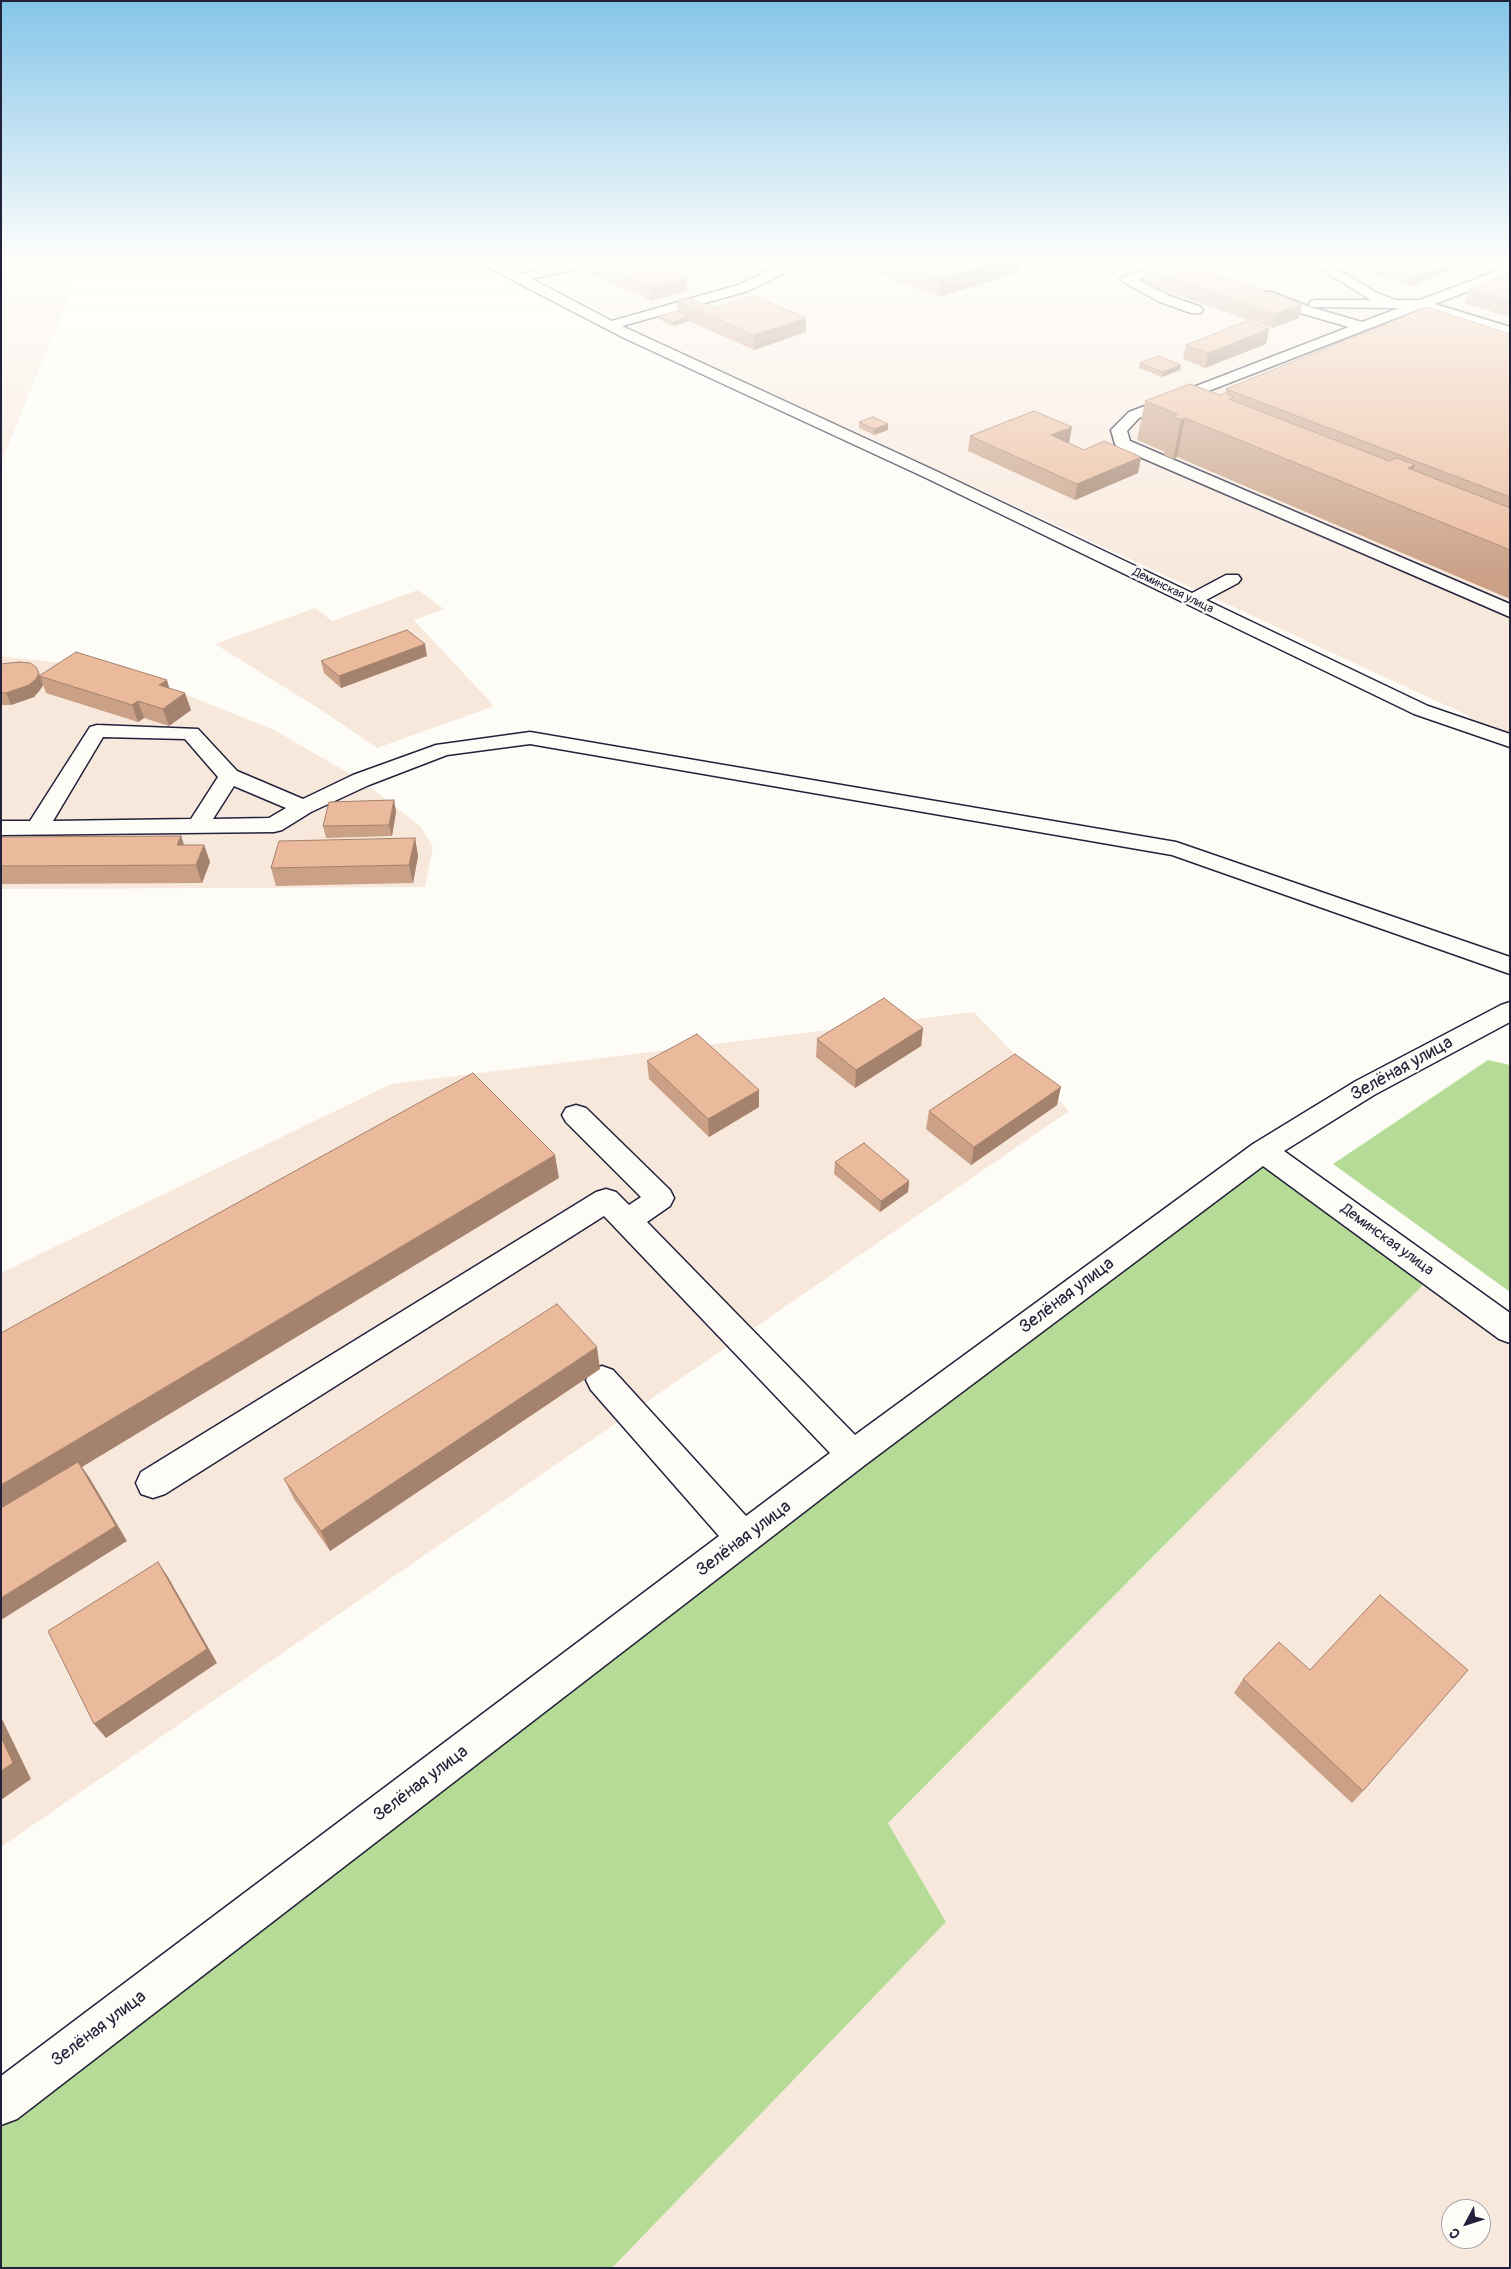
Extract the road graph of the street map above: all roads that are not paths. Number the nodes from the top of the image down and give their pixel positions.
1 (699, 367) edge
2 (1260, 367) edge
3 (1166, 403) junction
4 (1184, 410) edge
5 (1225, 585) dead end
6 (1192, 600) junction
7 (1510, 611) edge
8 (1510, 741) edge
9 (228, 776) junction
10 (303, 807) junction
11 (198, 826) junction
12 (1, 828) edge
13 (37, 828) junction
14 (1510, 966) edge
15 (1510, 1012) edge
16 (576, 1116) dead end
17 (1263, 1151) junction
18 (626, 1221) junction
19 (1510, 1330) edge
20 (602, 1380) dead end
21 (853, 1455) junction
22 (153, 1483) dead end
23 (744, 1539) junction
24 (1, 2103) edge

1 - 6 street, Деминская улица
2 - 3 street
3 - 4 street
3 - 7 street
5 - 6 street
6 - 8 street, Деминская улица
9 - 10 street
9 - 11 street
9 - 13 street
10 - 11 street
10 - 14 street
11 - 13 street
12 - 13 street
15 - 17 street, Зелёная улица
16 - 18 street
17 - 19 street, Деминская улица
17 - 21 street, Зелёная улица
18 - 21 street
18 - 22 street
20 - 23 street
21 - 23 street, Зелёная улица
23 - 24 street, Зелёная улица

